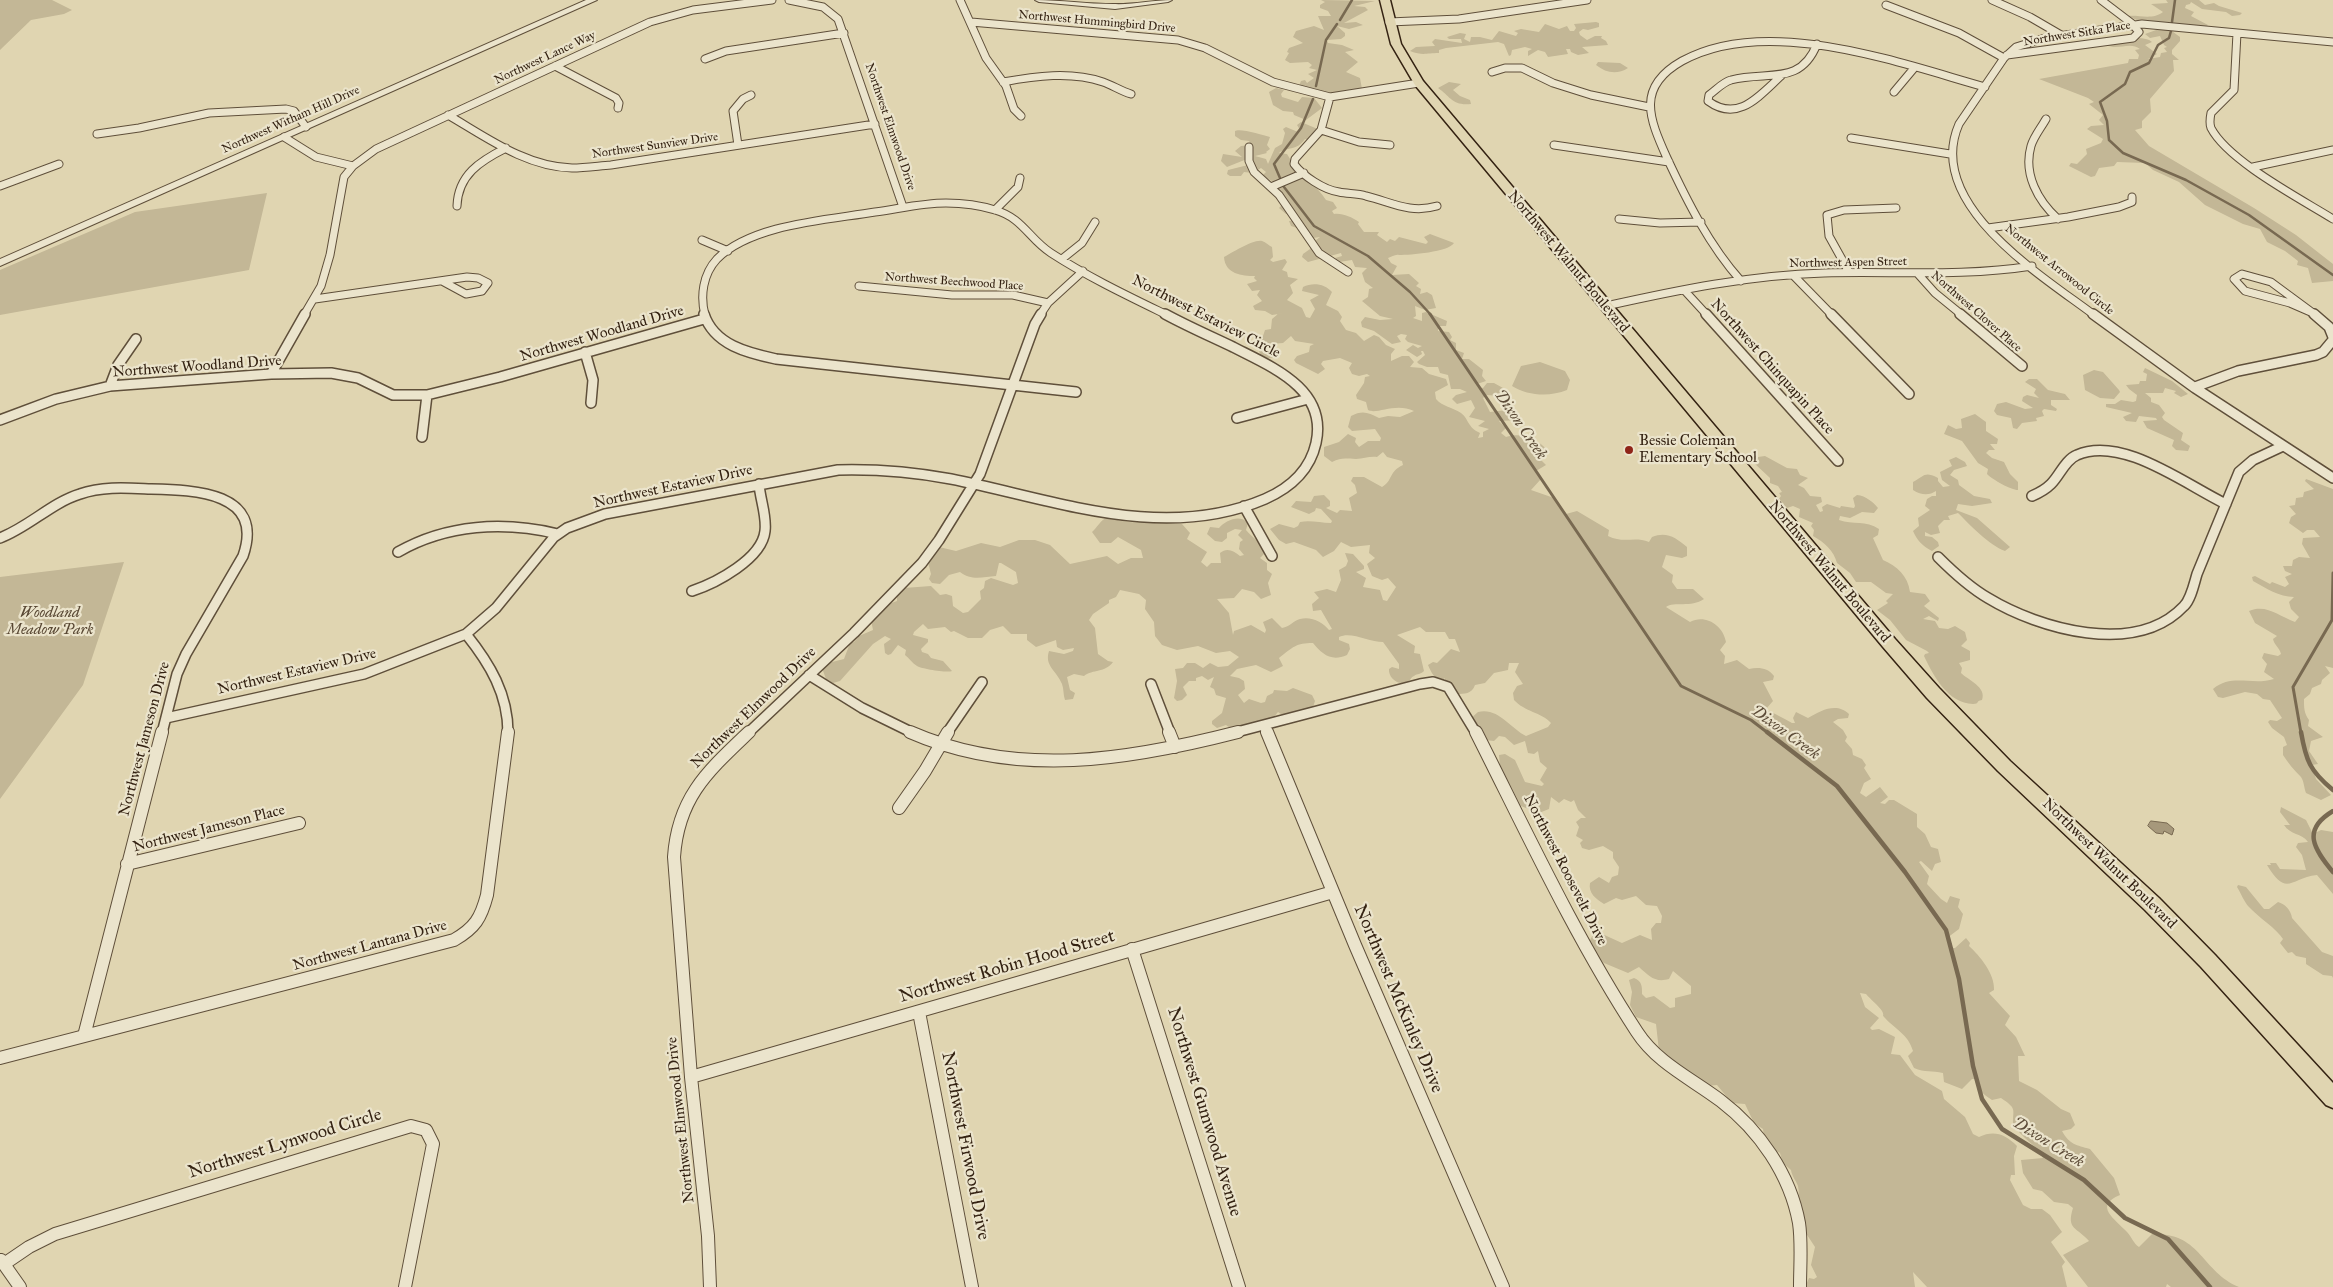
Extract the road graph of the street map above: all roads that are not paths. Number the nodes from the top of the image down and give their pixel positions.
1 (593, 0) edge
2 (772, 0) edge
3 (789, 0) edge
4 (960, 0) edge
5 (1039, 0) edge
6 (1168, 0) edge
7 (1385, 0) edge
8 (1587, 0) edge
9 (1992, 0) edge
10 (2101, 0) edge
11 (757, 1) edge
12 (1886, 5) dead end
13 (971, 22) junction
14 (1389, 22) junction
15 (2133, 25) junction
16 (844, 33) junction
17 (2236, 33) junction
18 (2061, 35) junction
19 (2333, 42) edge
20 (1817, 44) junction
21 (2006, 57) junction
22 (705, 59) dead end
23 (555, 66) junction
24 (1915, 67) junction
25 (1492, 72) dead end
26 (1781, 76) junction
27 (1003, 82) junction
28 (1419, 83) junction
29 (1985, 87) junction
30 (1894, 92) dead end
31 (1131, 94) dead end
32 (751, 95) dead end
33 (1330, 97) junction
34 (1649, 107) junction
35 (618, 108) dead end
36 (448, 115) junction
37 (1021, 116) dead end
38 (2046, 119) dead end
39 (875, 124) junction
40 (306, 127) junction
41 (1321, 130) junction
42 (96, 134) dead end
43 (284, 137) junction
44 (1851, 138) dead end
45 (738, 145) junction
46 (1390, 145) dead end
47 (1554, 145) dead end
48 (1249, 147) dead end
49 (506, 148) junction
50 (2333, 150) edge
51 (1950, 154) junction
52 (1669, 162) junction
53 (59, 164) dead end
54 (353, 166) junction
55 (2253, 167) junction
56 (1304, 173) junction
57 (1020, 178) dead end
58 (0, 186) edge
59 (1271, 187) junction
60 (2132, 197) dead end
61 (457, 206) dead end
62 (1437, 206) dead end
63 (903, 207) junction
64 (1896, 208) dead end
65 (995, 210) junction
66 (1619, 219) dead end
67 (2058, 219) junction
68 (2333, 219) edge
69 (1095, 222) dead end
70 (1701, 222) junction
71 (1988, 228) junction
72 (702, 240) dead end
73 (728, 251) junction
74 (1062, 259) junction
75 (0, 263) edge
76 (2032, 266) junction
77 (1083, 271) junction
78 (1348, 272) dead end
79 (1848, 272) junction
80 (1918, 274) junction
81 (1793, 275) junction
82 (442, 281) junction
83 (1741, 281) junction
84 (858, 286) dead end
85 (1685, 291) junction
86 (315, 299) junction
87 (1048, 303) junction
88 (1606, 306) junction
89 (2314, 313) junction
90 (704, 319) junction
91 (136, 338) dead end
92 (2333, 339) edge
93 (585, 352) junction
94 (2022, 366) dead end
95 (271, 374) junction
96 (1013, 384) junction
97 (110, 386) junction
98 (2195, 388) junction
99 (1076, 392) dead end
100 (1909, 394) dead end
101 (426, 395) junction
102 (1308, 399) junction
103 (591, 403) dead end
104 (1237, 418) dead end
105 (0, 420) edge
106 (422, 437) dead end
107 (2283, 446) junction
108 (1838, 461) dead end
109 (2333, 478) edge
110 (759, 484) junction
111 (974, 484) junction
112 (2032, 496) dead end
113 (2226, 504) junction
114 (1244, 506) junction
115 (558, 534) junction
116 (0, 538) edge
117 (398, 552) dead end
118 (1272, 556) dead end
119 (1938, 556) dead end
120 (692, 591) dead end
121 (466, 634) junction
122 (809, 675) junction
123 (982, 682) dead end
124 (1151, 684) dead end
125 (166, 718) junction
126 (1264, 725) junction
127 (941, 744) junction
128 (1175, 747) junction
129 (898, 808) dead end
130 (299, 823) dead end
131 (127, 864) junction
132 (1333, 892) junction
133 (1132, 949) junction
134 (919, 1012) junction
135 (84, 1036) junction
136 (0, 1058) edge
137 (691, 1077) junction
138 (2333, 1098) edge
139 (2, 1262) edge
140 (20, 1287) edge
141 (405, 1287) edge
142 (710, 1287) edge
143 (972, 1287) edge
144 (1239, 1287) edge
145 (1503, 1287) edge
146 (1800, 1287) edge

1 - 40 street, Northwest Witham Hill Drive
2 - 11 street
3 - 16 street, Northwest Elmwood Drive
4 - 13 street
5 - 6 street
7 - 14 main road, Northwest Walnut Boulevard
8 - 14 street
9 - 18 street
10 - 15 street, Northwest Sitka Place
11 - 23 street, Northwest Lance Way
12 - 21 street
13 - 27 street
13 - 33 street, Northwest Hummingbird Drive
14 - 28 main road, Northwest Walnut Boulevard
15 - 17 street, Northwest Arrowood Circle
15 - 18 street, Northwest Arrowood Circle
15 - 21 street, Northwest Sitka Place
16 - 22 street
16 - 39 street, Northwest Elmwood Drive
17 - 19 street, Northwest Arrowood Circle
17 - 55 street
18 - 21 street, Northwest Arrowood Circle
20 - 24 street
20 - 26 street
20 - 34 street
21 - 29 street, Northwest Arrowood Circle
23 - 35 street
23 - 36 street, Northwest Lance Way
24 - 29 street
24 - 30 street
25 - 34 street
26 - 26 street
27 - 31 street
27 - 37 street
28 - 33 street
28 - 88 main road, Northwest Walnut Boulevard
29 - 51 street, Northwest Arrowood Circle
32 - 45 street
33 - 41 street
34 - 52 street
36 - 49 street, Northwest Sunview Drive
36 - 54 street, Northwest Lance Way
38 - 67 street
39 - 45 street, Northwest Sunview Drive
39 - 63 street, Northwest Elmwood Drive
40 - 42 street
40 - 43 street, Northwest Witham Hill Drive
41 - 46 street
41 - 56 street
43 - 54 street
43 - 75 street, Northwest Witham Hill Drive
44 - 51 street
45 - 49 street, Northwest Sunview Drive
47 - 52 street
48 - 59 street
49 - 61 street
50 - 55 street
51 - 71 street, Northwest Arrowood Circle
52 - 70 street
53 - 58 street
54 - 86 street
55 - 68 street
56 - 59 street
56 - 62 street
57 - 65 street
59 - 78 street
60 - 67 street
63 - 65 street, Northwest Elmwood Drive
63 - 73 street
64 - 79 street
65 - 74 street, Northwest Elmwood Drive
66 - 70 street
67 - 71 street
69 - 74 street
70 - 83 street
71 - 76 street, Northwest Arrowood Circle
72 - 73 street
73 - 90 street
74 - 77 street, Northwest Elmwood Drive
76 - 80 street, Northwest Aspen Street
76 - 98 street, Northwest Arrowood Circle
77 - 87 street, Northwest Elmwood Drive
77 - 102 street, Northwest Estaview Circle
79 - 80 street, Northwest Aspen Street
79 - 81 street, Northwest Aspen Street
80 - 94 street, Northwest Clover Place
81 - 83 street, Northwest Aspen Street
81 - 100 street
82 - 82 street
82 - 86 street
83 - 85 street, Northwest Aspen Street
84 - 87 street, Northwest Beechwood Place
85 - 88 street, Northwest Aspen Street
85 - 108 street, Northwest Chinquapin Place
86 - 95 street
87 - 96 street, Northwest Elmwood Drive
88 - 138 main road, Northwest Walnut Boulevard
89 - 89 street
89 - 92 street
90 - 93 street, Northwest Woodland Drive
90 - 96 street, Northwest Woodland Drive
91 - 97 street
92 - 98 street
93 - 101 street, Northwest Woodland Drive
93 - 103 street
95 - 97 street, Northwest Woodland Drive
95 - 101 street, Northwest Woodland Drive
96 - 99 street
96 - 111 street, Northwest Elmwood Drive
97 - 105 street, Northwest Woodland Drive
98 - 107 street, Northwest Arrowood Circle
101 - 106 street
102 - 104 street
102 - 114 street, Northwest Estaview Circle
107 - 109 street, Northwest Arrowood Circle
107 - 113 street
110 - 111 street, Northwest Estaview Drive
110 - 115 street, Northwest Estaview Drive
110 - 120 street
111 - 114 street, Northwest Estaview Circle
111 - 122 street, Northwest Elmwood Drive
112 - 113 street
113 - 119 street
114 - 118 street
115 - 117 street
115 - 121 street, Northwest Estaview Drive
116 - 125 street, Northwest Jameson Drive
121 - 125 street, Northwest Estaview Drive
121 - 135 street, Northwest Lantana Drive
122 - 127 street, Northwest Roosevelt Drive
122 - 137 street, Northwest Elmwood Drive
123 - 127 street
124 - 128 street
125 - 131 street, Northwest Jameson Drive
126 - 128 street, Northwest Roosevelt Drive
126 - 132 street, Northwest McKinley Drive
126 - 146 street, Northwest Roosevelt Drive
127 - 128 street, Northwest Roosevelt Drive
127 - 129 street
130 - 131 street, Northwest Jameson Place
131 - 135 street, Northwest Jameson Drive
132 - 133 street, Northwest Robin Hood Street
132 - 145 street, Northwest McKinley Drive
133 - 134 street, Northwest Robin Hood Street
133 - 144 street, Northwest Gumwood Avenue
134 - 137 street, Northwest Robin Hood Street
134 - 143 street, Northwest Firwood Drive
135 - 136 street, Northwest Lantana Drive
137 - 142 street, Northwest Elmwood Drive
139 - 140 street
139 - 141 street, Northwest Lynwood Circle

